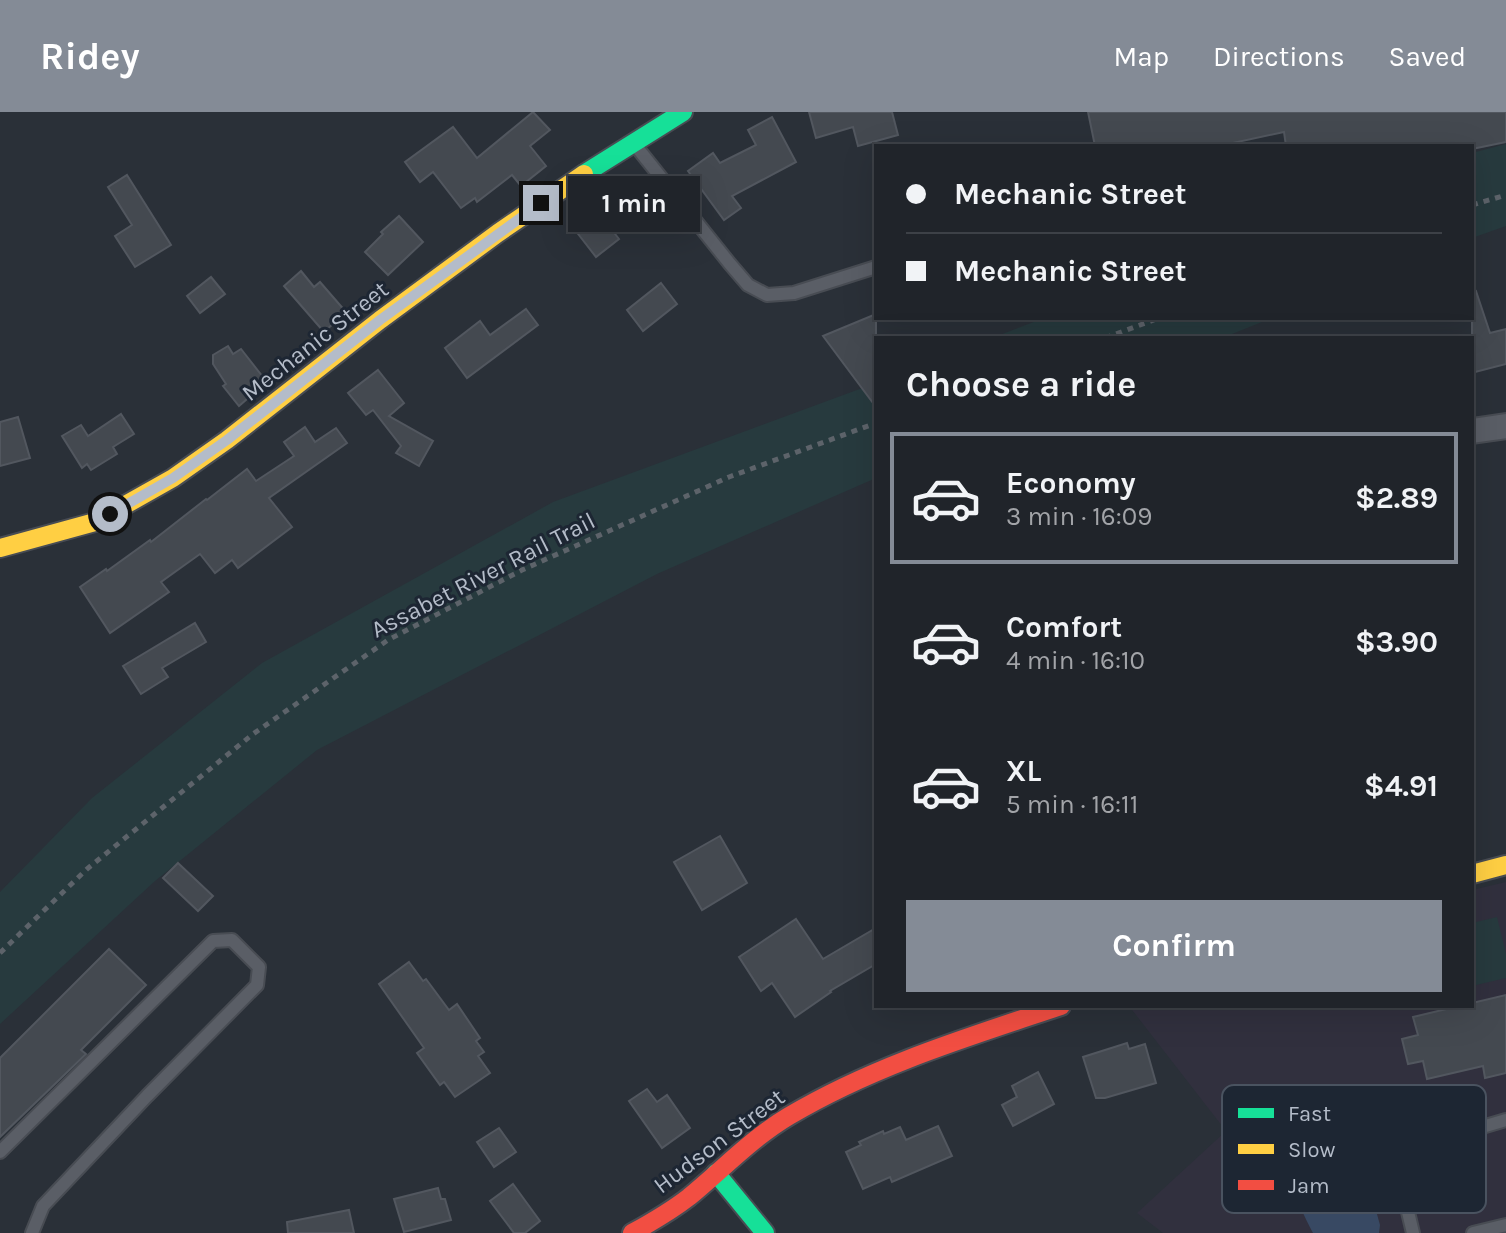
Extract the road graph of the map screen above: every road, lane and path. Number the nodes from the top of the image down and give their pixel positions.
1 (683, 112) edge
2 (633, 143) junction
3 (1506, 195) edge
4 (1474, 204) edge
5 (874, 268) edge
6 (1154, 320) edge
7 (1110, 336) edge
8 (874, 424) edge
9 (1506, 426) edge
10 (1474, 431) edge
11 (0, 548) edge
12 (1506, 865) edge
13 (1474, 873) edge
14 (0, 953) edge
15 (1055, 1008) edge
16 (1506, 1120) edge
17 (1486, 1126) edge
18 (0, 1152) edge
19 (716, 1173) junction
20 (1408, 1213) edge
21 (1506, 1225) edge
22 (32, 1233) edge
23 (632, 1233) edge
24 (765, 1233) edge
25 (1413, 1233) edge
26 (1473, 1233) edge

1 - 2 street, Mechanic Street
2 - 5 lane
2 - 11 street, Mechanic Street
3 - 4 path
6 - 7 path
8 - 14 path, Assabet River Rail Trail
9 - 10 street
12 - 13 street
15 - 19 street, Hudson Street
16 - 17 lane
18 - 22 lane
19 - 23 street, Hudson Street
19 - 24 street
20 - 25 lane
21 - 26 lane

